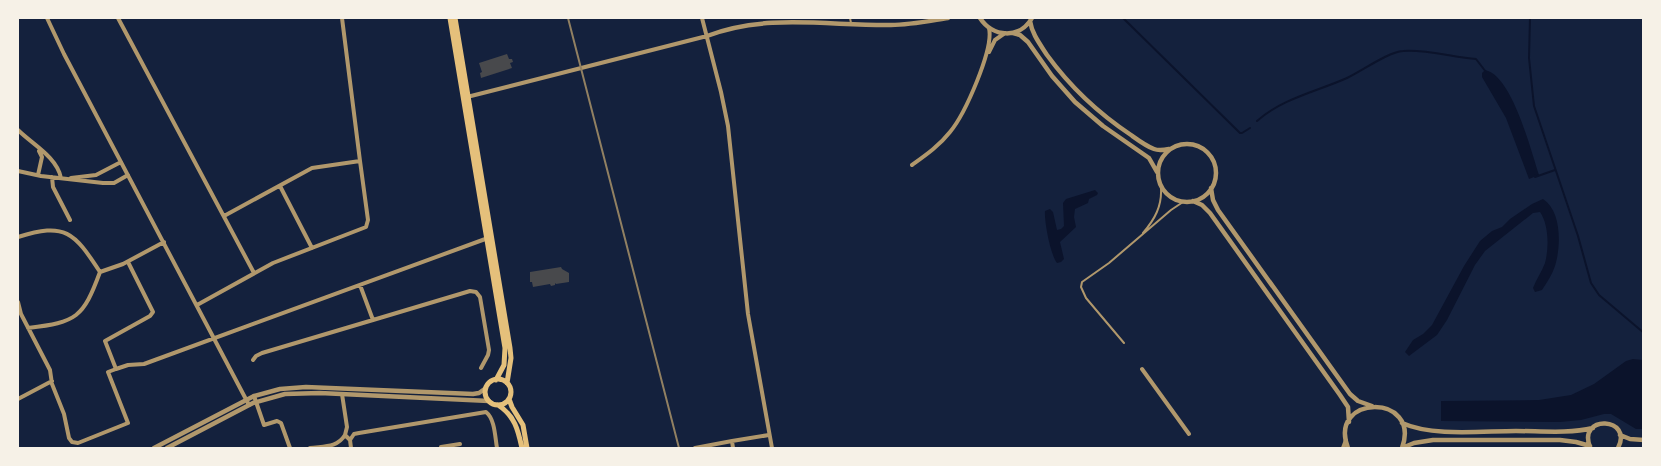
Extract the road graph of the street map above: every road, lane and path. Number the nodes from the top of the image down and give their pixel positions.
1 (47, 18) edge
2 (118, 18) edge
3 (342, 18) edge
4 (450, 18) edge
5 (455, 18) edge
6 (702, 18) edge
7 (948, 18) edge
8 (980, 18) edge
9 (1031, 19) edge
10 (850, 20) edge
11 (989, 28) junction
12 (1013, 33) junction
13 (1005, 34) junction
14 (707, 36) junction
15 (984, 61) junction
16 (466, 98) junction
17 (18, 130) edge
18 (36, 147) junction
19 (1169, 150) junction
20 (360, 161) junction
21 (121, 162) junction
22 (912, 165) dead end
23 (18, 171) edge
24 (1158, 172) junction
25 (38, 175) junction
26 (128, 175) junction
27 (52, 177) junction
28 (61, 178) junction
29 (280, 186) junction
30 (1161, 188) junction
31 (1211, 188) junction
32 (1183, 202) junction
33 (1193, 202) junction
34 (224, 216) junction
35 (70, 220) dead end
36 (18, 237) edge
37 (1140, 237) junction
38 (489, 238) junction
39 (164, 242) junction
40 (312, 248) junction
41 (128, 262) junction
42 (100, 272) junction
43 (254, 273) junction
44 (360, 284) junction
45 (18, 302) edge
46 (197, 305) junction
47 (373, 320) junction
48 (28, 328) junction
49 (214, 338) junction
50 (1124, 343) dead end
51 (253, 360) dead end
52 (481, 368) dead end
53 (116, 369) junction
54 (1142, 369) dead end
55 (496, 380) junction
56 (52, 381) junction
57 (507, 383) junction
58 (486, 388) junction
59 (342, 394) junction
60 (18, 399) edge
61 (255, 399) junction
62 (509, 399) junction
63 (246, 400) junction
64 (489, 401) junction
65 (249, 405) junction
66 (498, 405) junction
67 (1372, 406) junction
68 (1349, 422) junction
69 (1402, 423) junction
70 (1593, 428) junction
71 (345, 434) junction
72 (1189, 434) dead end
73 (770, 435) junction
74 (1620, 435) junction
75 (350, 440) junction
76 (1346, 440) junction
77 (1644, 440) edge
78 (732, 441) junction
79 (460, 444) dead end
80 (164, 447) edge
81 (441, 447) edge
82 (453, 447) edge
83 (1590, 447) edge
84 (154, 448) edge
85 (290, 448) edge
86 (310, 448) edge
87 (351, 448) edge
88 (497, 448) edge
89 (522, 448) edge
90 (527, 448) edge
91 (695, 448) edge
92 (733, 448) edge
93 (772, 448) edge
94 (1343, 448) edge
95 (1348, 448) edge
96 (1402, 448) edge
97 (1618, 448) edge

1 - 21 street
2 - 34 street
3 - 20 street
4 - 16 main road
5 - 16 main road
6 - 14 street
7 - 10 street
8 - 11 street
9 - 12 street
9 - 19 street
10 - 14 street
11 - 13 street
11 - 15 street
12 - 13 street
12 - 24 street
13 - 15 street
14 - 16 street
14 - 73 street
15 - 22 street
16 - 38 main road
17 - 18 street
18 - 25 street
18 - 28 street
19 - 24 street
19 - 31 street
20 - 29 street
20 - 40 street
21 - 26 street
21 - 28 street
23 - 25 street
24 - 30 street
25 - 27 street
26 - 28 street
26 - 39 street
27 - 28 street
27 - 35 street
29 - 34 street
29 - 40 street
30 - 32 street
30 - 37 lane
31 - 33 street
31 - 67 street
32 - 33 street
32 - 37 lane
33 - 68 street
34 - 43 street
36 - 42 street
37 - 50 lane
38 - 44 street
38 - 55 main road
38 - 57 main road
39 - 41 street
39 - 46 street
40 - 43 street
41 - 42 street
41 - 53 street
42 - 48 street
43 - 46 street
44 - 47 street
44 - 49 street
45 - 48 street
46 - 49 street
47 - 51 street
47 - 52 street
48 - 56 street
49 - 53 street
49 - 63 street
53 - 56 street
54 - 72 street
55 - 57 main road
55 - 58 main road
56 - 60 street
57 - 62 main road
58 - 61 street
58 - 64 main road
59 - 61 street
59 - 64 street
59 - 71 street
61 - 63 street
61 - 65 street
61 - 85 street
62 - 66 main road
62 - 90 main road
63 - 65 street
63 - 80 street
64 - 66 main road
65 - 80 street
66 - 89 main road
67 - 68 street
67 - 69 street
68 - 76 street
69 - 70 street
69 - 96 street
70 - 74 street
70 - 83 street
71 - 75 street
71 - 86 street
73 - 78 street
73 - 93 street
74 - 77 street
74 - 97 street
75 - 87 street
75 - 88 street
76 - 94 street
76 - 95 street
78 - 91 street
78 - 92 street
79 - 82 street
80 - 84 street
81 - 82 street
83 - 96 street

